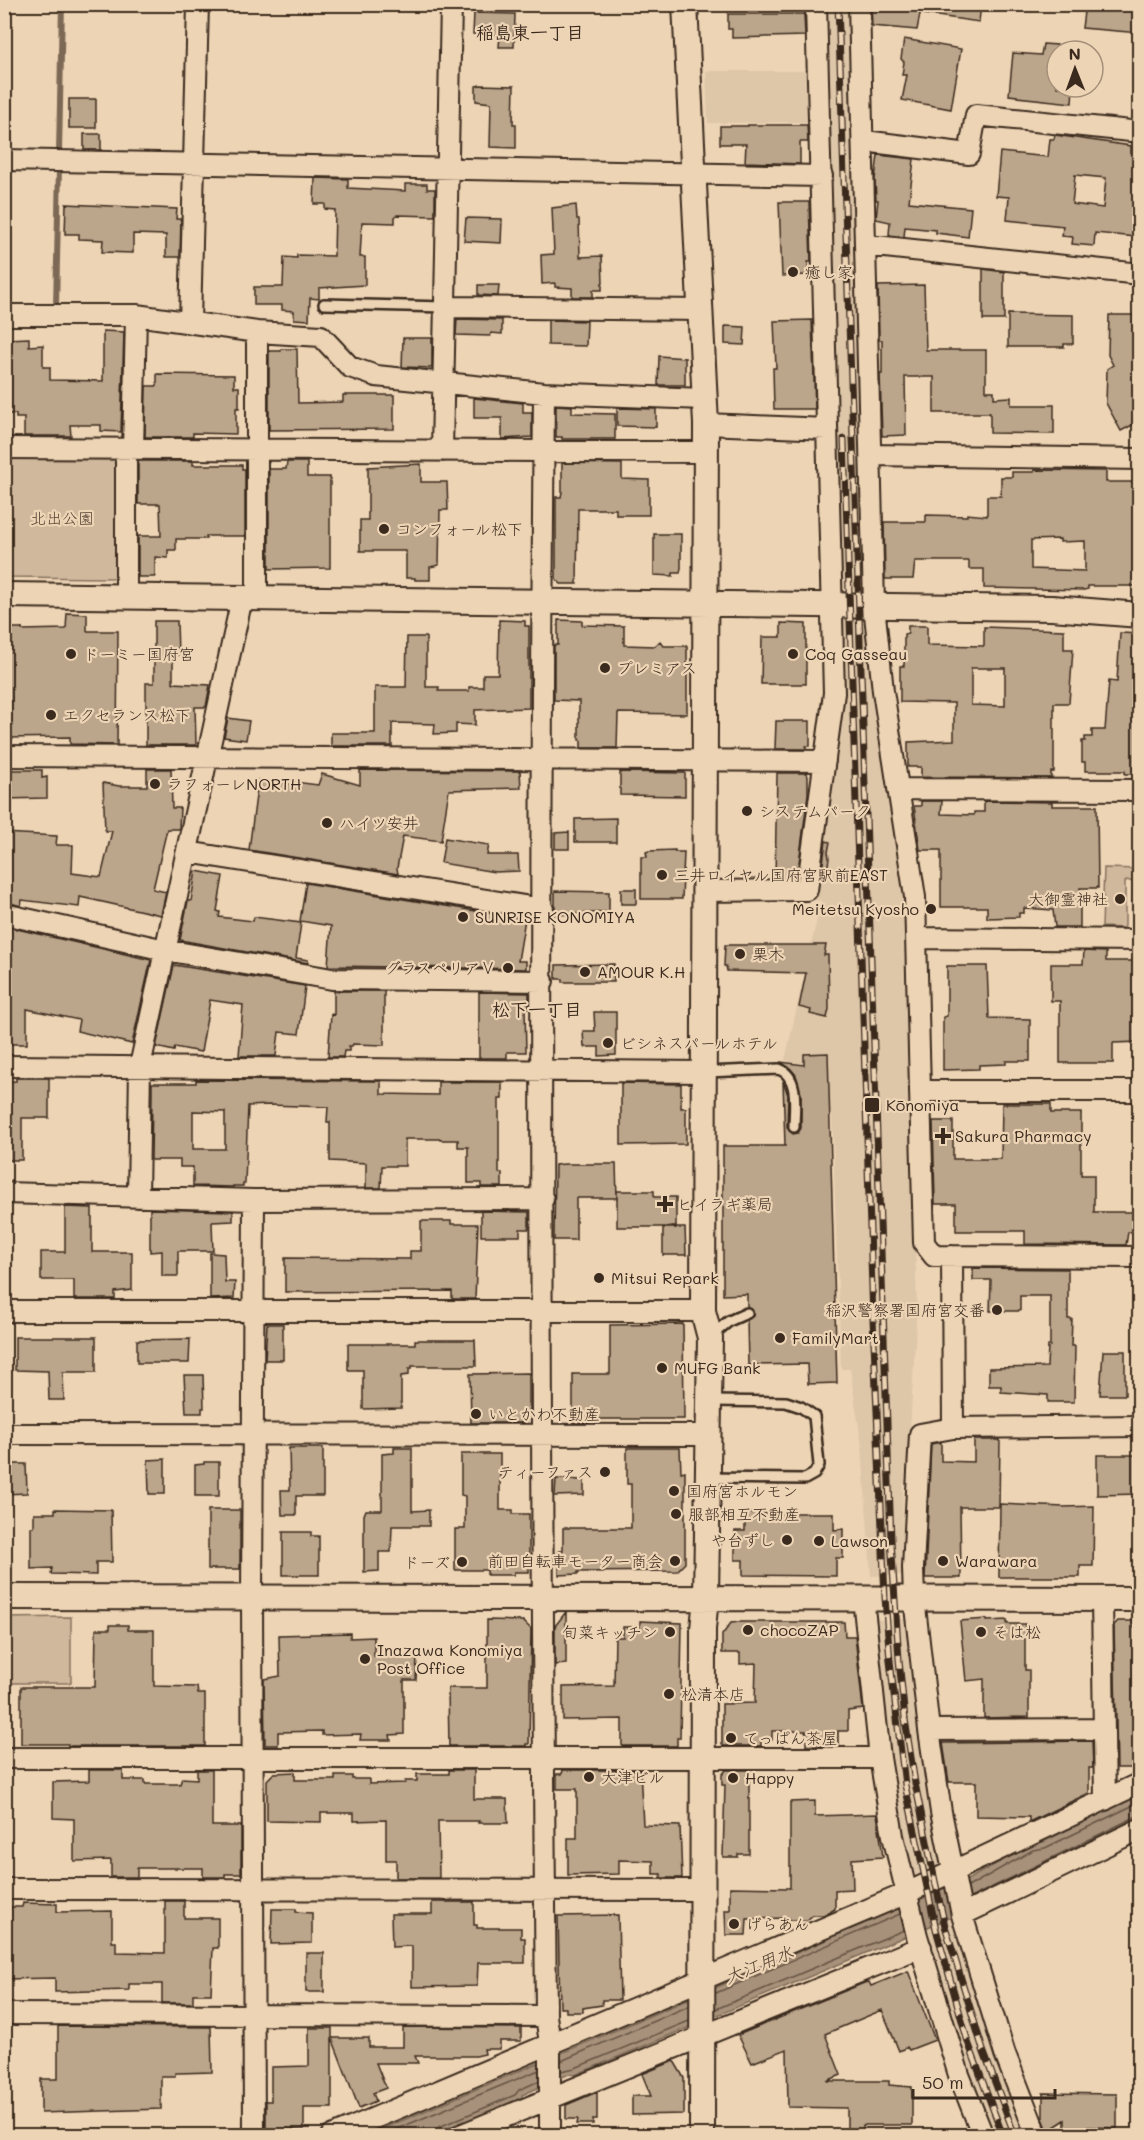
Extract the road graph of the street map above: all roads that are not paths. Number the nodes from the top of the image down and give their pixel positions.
1 (198, 4) edge
2 (451, 4) edge
3 (685, 4) edge
4 (816, 4) edge
5 (859, 4) edge
6 (1140, 132) edge
7 (864, 141) junction
8 (4, 159) edge
9 (194, 163) junction
10 (448, 168) junction
11 (693, 173) junction
12 (822, 176) junction
13 (866, 245) junction
14 (1140, 274) edge
15 (324, 304) dead end
16 (445, 307) junction
17 (700, 310) junction
18 (4, 315) edge
19 (136, 315) junction
20 (190, 323) junction
21 (256, 332) junction
22 (442, 383) junction
23 (544, 393) junction
24 (704, 399) junction
25 (706, 424) junction
26 (827, 429) junction
27 (4, 448) edge
28 (130, 450) junction
29 (256, 451) junction
30 (442, 451) junction
31 (544, 452) junction
32 (706, 452) junction
33 (871, 455) junction
34 (1140, 459) edge
35 (4, 595) edge
36 (126, 597) junction
37 (249, 598) junction
38 (542, 602) junction
39 (706, 604) junction
40 (874, 605) junction
41 (832, 606) junction
42 (1140, 615) edge
43 (4, 756) edge
44 (207, 759) junction
45 (543, 760) junction
46 (704, 760) junction
47 (825, 761) junction
48 (898, 789) junction
49 (1140, 790) edge
50 (187, 852) junction
51 (704, 891) junction
52 (543, 909) junction
53 (4, 914) edge
54 (916, 938) junction
55 (1140, 940) edge
56 (165, 950) junction
57 (543, 981) junction
58 (4, 1066) edge
59 (140, 1066) junction
60 (543, 1071) junction
61 (704, 1072) junction
62 (920, 1091) junction
63 (1140, 1091) edge
64 (794, 1127) dead end
65 (4, 1193) edge
66 (138, 1197) junction
67 (543, 1199) junction
68 (254, 1200) junction
69 (952, 1256) junction
70 (1140, 1257) edge
71 (4, 1311) edge
72 (253, 1311) junction
73 (543, 1311) junction
74 (703, 1311) junction
75 (747, 1313) dead end
76 (710, 1338) junction
77 (709, 1401) junction
78 (1140, 1426) edge
79 (953, 1428) junction
80 (4, 1434) edge
81 (253, 1434) junction
82 (543, 1435) junction
83 (708, 1435) junction
84 (708, 1478) junction
85 (4, 1597) edge
86 (252, 1597) junction
87 (543, 1597) junction
88 (706, 1597) junction
89 (863, 1598) junction
90 (914, 1598) junction
91 (1102, 1599) junction
92 (1140, 1599) edge
93 (1103, 1729) junction
94 (928, 1730) junction
95 (4, 1758) edge
96 (880, 1758) junction
97 (252, 1759) junction
98 (544, 1759) junction
99 (703, 1759) junction
100 (1140, 1783) edge
101 (1105, 1800) junction
102 (1140, 1828) edge
103 (955, 1876) junction
104 (4, 1889) edge
105 (253, 1890) junction
106 (545, 1890) junction
107 (702, 1890) junction
108 (908, 1897) junction
109 (962, 1914) junction
110 (919, 1941) junction
111 (703, 1984) junction
112 (4, 2014) edge
113 (254, 2015) junction
114 (546, 2016) junction
115 (702, 2029) junction
116 (550, 2049) junction
117 (550, 2093) junction
118 (254, 2136) edge
119 (332, 2136) edge
120 (458, 2136) edge
121 (550, 2136) edge
122 (702, 2136) edge
123 (983, 2136) edge
124 (1037, 2136) edge

1 - 9 street
2 - 10 street
3 - 11 street
4 - 12 street
5 - 7 street
6 - 7 street
7 - 13 street
8 - 9 street
9 - 10 street
9 - 20 street
10 - 11 street
10 - 16 street
11 - 12 street
11 - 17 street
12 - 26 street
13 - 14 street
13 - 33 street
15 - 16 lane
16 - 17 street
16 - 22 street
17 - 24 street
18 - 19 street
19 - 20 street
19 - 28 street
20 - 21 street
21 - 22 street
21 - 29 street
22 - 23 street
22 - 30 street
23 - 24 street
23 - 31 street
24 - 25 street
25 - 26 street
25 - 32 street
26 - 41 street
27 - 28 street
28 - 29 street
28 - 36 street
29 - 30 street
29 - 37 street
30 - 31 street
31 - 32 street
31 - 38 street
32 - 39 street
33 - 34 street
33 - 40 street
35 - 36 street
36 - 37 street
37 - 38 street
37 - 44 street
38 - 39 street
38 - 45 street
39 - 41 street
39 - 46 street
40 - 41 street
40 - 42 street
40 - 48 street
41 - 47 street
43 - 44 street
44 - 45 street
44 - 50 street
45 - 46 street
45 - 52 street
46 - 47 street
46 - 51 street
47 - 51 street
48 - 49 street
48 - 54 street
50 - 52 street
50 - 56 street
51 - 61 street
52 - 57 street
53 - 56 street
54 - 55 street
54 - 62 street
56 - 57 street
56 - 59 street
57 - 60 street
58 - 59 street
59 - 60 street
59 - 66 street
60 - 61 street
60 - 67 street
61 - 64 lane
61 - 74 street
62 - 63 street
62 - 69 street
65 - 66 street
66 - 68 street
67 - 68 street
67 - 73 street
68 - 72 street
69 - 70 street
69 - 79 street
71 - 72 street
72 - 73 street
72 - 81 street
73 - 74 street
73 - 82 street
74 - 76 street
75 - 76 lane
76 - 77 street
77 - 83 street
77 - 84 lane
78 - 79 street
79 - 90 street
80 - 81 street
81 - 82 street
81 - 86 street
82 - 83 street
82 - 87 street
83 - 84 street
84 - 88 street
85 - 86 street
86 - 87 street
86 - 97 street
87 - 88 street
87 - 98 street
88 - 89 street
88 - 99 street
89 - 90 street
89 - 96 street
90 - 91 street
90 - 94 street
91 - 92 street
91 - 93 street
93 - 94 street
93 - 101 street
94 - 103 street
95 - 97 street
96 - 99 street
96 - 108 street
97 - 98 street
97 - 105 street
98 - 99 street
98 - 106 street
99 - 107 street
100 - 101 street
101 - 103 street
102 - 109 street
103 - 108 street
103 - 109 street
104 - 105 street
105 - 106 street
105 - 113 street
106 - 107 street
106 - 114 street
107 - 111 street
108 - 110 street
108 - 111 street
109 - 124 street
110 - 115 street
110 - 123 street
111 - 115 street
111 - 116 street
112 - 113 street
113 - 114 street
113 - 118 street
114 - 116 street
115 - 117 street
115 - 122 street
116 - 117 street
116 - 119 street
117 - 120 street
117 - 121 street

